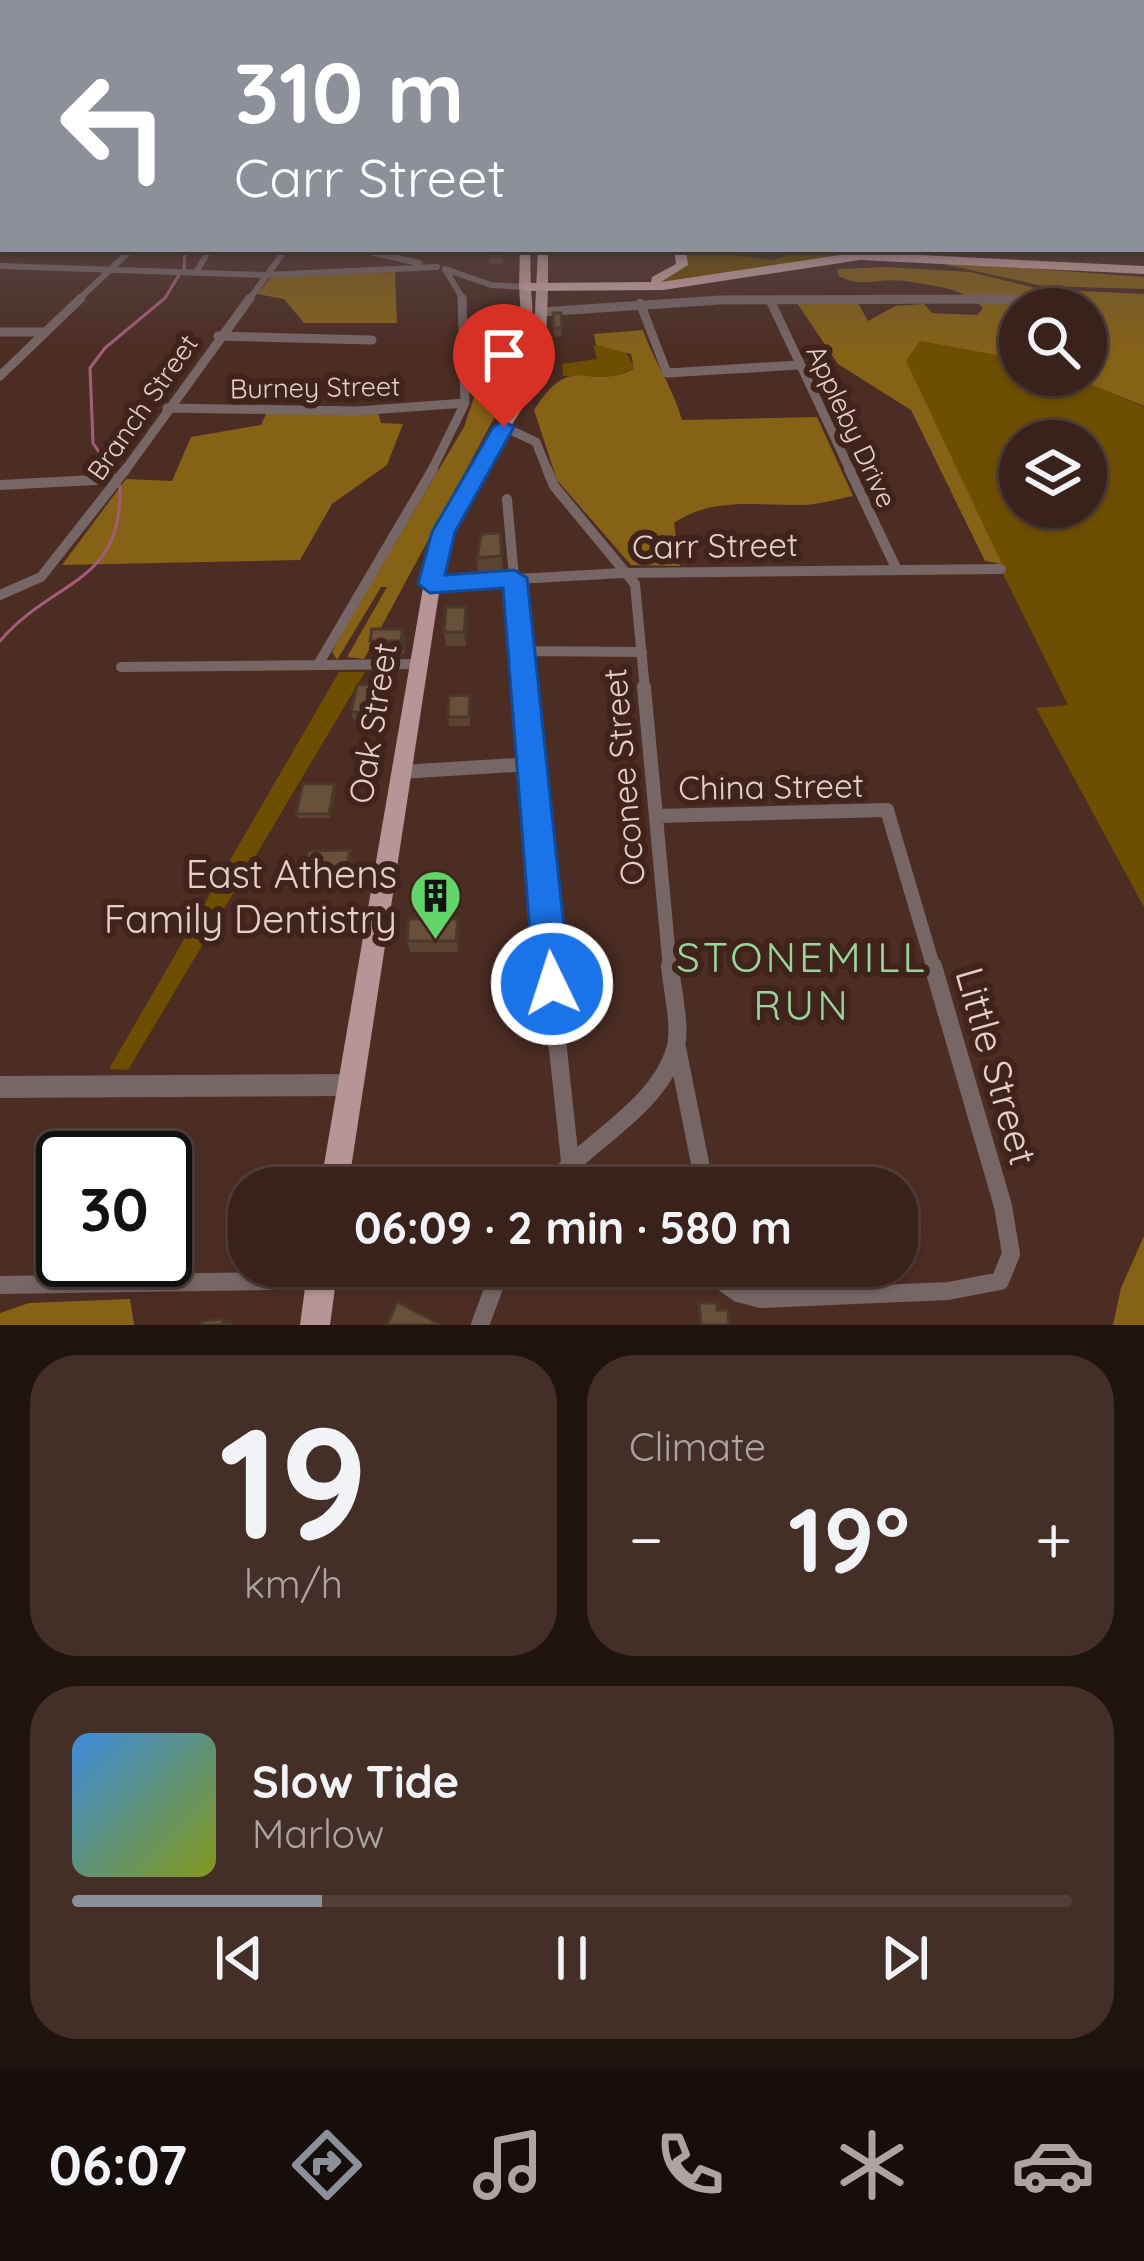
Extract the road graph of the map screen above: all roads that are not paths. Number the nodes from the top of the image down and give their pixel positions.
1 (129, 252) edge
2 (284, 252) edge
3 (369, 252) edge
4 (526, 252) edge
5 (542, 252) edge
6 (680, 252) edge
7 (925, 252) edge
8 (999, 252) edge
9 (207, 254) dead end
10 (1084, 265) junction
11 (0, 266) edge
12 (1144, 267) edge
13 (110, 268) junction
14 (441, 268) junction
15 (196, 272) junction
16 (265, 275) junction
17 (537, 285) junction
18 (999, 299) edge
19 (770, 300) junction
20 (640, 303) junction
21 (540, 312) junction
22 (0, 332) edge
23 (44, 332) junction
24 (218, 336) junction
25 (372, 340) dead end
26 (799, 365) junction
27 (535, 371) junction
28 (0, 376) edge
29 (465, 403) junction
30 (167, 409) junction
31 (504, 427) junction
32 (114, 479) junction
33 (0, 485) edge
34 (507, 499) dead end
35 (1001, 568) dead end
36 (897, 570) junction
37 (630, 573) junction
38 (514, 578) junction
39 (430, 584) junction
40 (0, 595) edge
41 (521, 651) junction
42 (642, 652) junction
43 (319, 663) junction
44 (418, 664) junction
45 (122, 667) dead end
46 (532, 764) junction
47 (401, 772) junction
48 (887, 811) joint
49 (656, 816) junction
50 (677, 1047) junction
51 (350, 1085) junction
52 (0, 1087) edge
53 (570, 1161) junction
54 (337, 1167) edge
55 (565, 1167) edge
56 (702, 1167) edge
57 (228, 1277) edge
58 (0, 1285) edge
59 (320, 1287) edge
60 (493, 1287) edge
61 (731, 1287) edge
62 (315, 1325) edge
63 (480, 1325) edge

1 - 13 street
2 - 16 street, Branch Street
3 - 14 street
4 - 17 highway
5 - 17 highway
6 - 17 highway
7 - 10 highway
8 - 12 highway
9 - 15 street
10 - 12 highway
10 - 17 highway
11 - 13 street
13 - 15 street
13 - 23 street
14 - 16 street
14 - 17 street
14 - 29 street
15 - 16 street
16 - 24 street, Branch Street
17 - 21 main road
17 - 27 main road
18 - 19 street
19 - 20 street
19 - 26 street, Appleby Drive
20 - 21 street
20 - 26 street
21 - 27 main road
22 - 23 street
23 - 28 street
24 - 25 street
24 - 30 street, Branch Street
26 - 36 street, Appleby Drive
27 - 31 main road
29 - 30 street, Burney Street
29 - 43 street
30 - 32 street, Branch Street
31 - 37 street
31 - 39 main road, Oak Street
32 - 33 street
32 - 40 street, Branch Street
34 - 38 street
35 - 36 street, Carr Street
36 - 37 street, Carr Street
37 - 38 street, Carr Street
37 - 42 street, Oconee Street
38 - 39 street, Carr Street
38 - 41 street
39 - 44 main road, Oak Street
41 - 42 street
41 - 46 street
42 - 49 street, Oconee Street
43 - 44 street
43 - 45 street
44 - 47 main road, Oak Street
46 - 47 street
46 - 53 street
47 - 51 main road, Oak Street
48 - 49 street, China Street
48 - 61 street, Little Street
49 - 50 street, Oconee Street
50 - 53 street
50 - 56 street, Oconee Street
51 - 52 street
51 - 54 main road, Oak Street
53 - 55 street
57 - 58 street
59 - 62 main road
60 - 63 street

